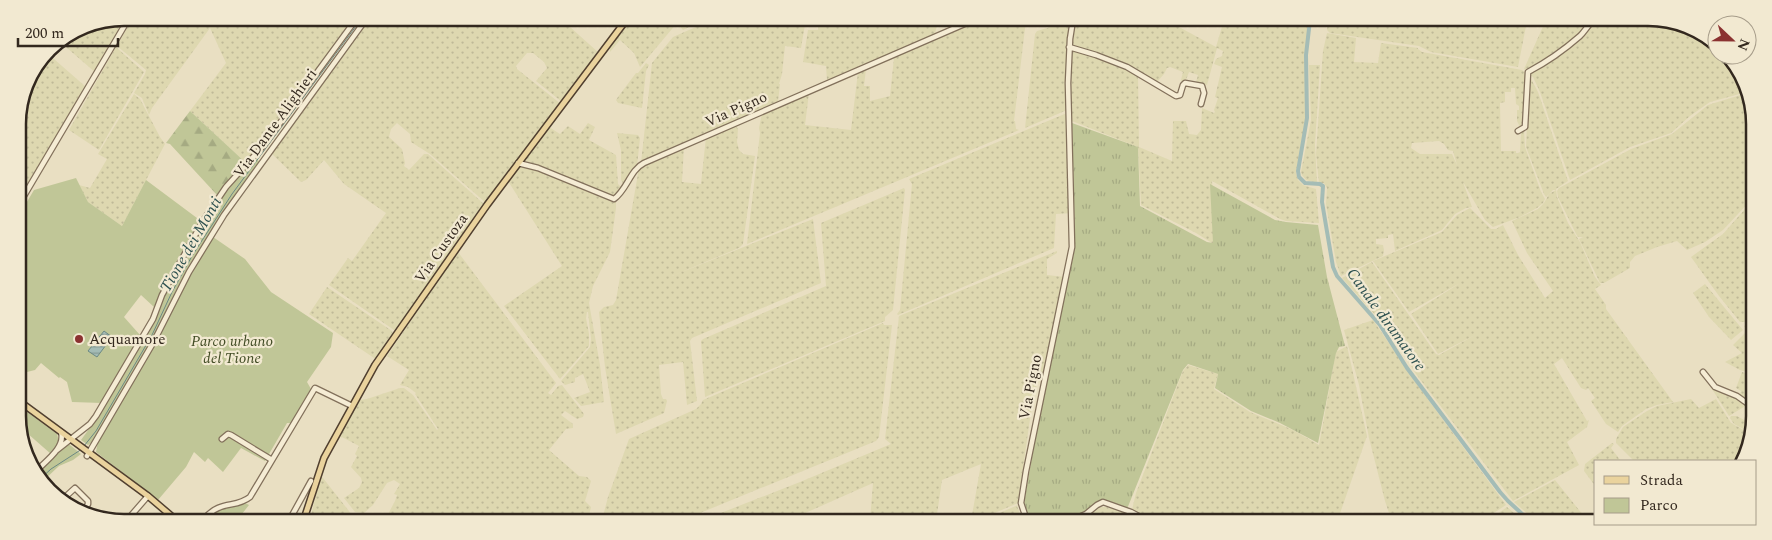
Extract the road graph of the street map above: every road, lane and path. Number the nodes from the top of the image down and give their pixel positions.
1 (124, 26) edge
2 (350, 26) edge
3 (361, 26) edge
4 (622, 26) edge
5 (962, 26) edge
6 (1072, 26) edge
7 (1589, 26) edge
8 (1069, 48) junction
9 (1201, 104) dead end
10 (1518, 130) dead end
11 (518, 163) junction
12 (26, 192) edge
13 (1703, 372) dead end
14 (1746, 402) edge
15 (26, 405) edge
16 (350, 405) dead end
17 (61, 432) junction
18 (70, 439) junction
19 (222, 439) dead end
20 (57, 450) junction
21 (89, 455) junction
22 (272, 460) junction
23 (41, 466) edge
24 (311, 481) dead end
25 (67, 495) edge
26 (148, 496) junction
27 (87, 506) edge
28 (132, 514) edge
29 (169, 514) edge
30 (208, 514) edge
31 (293, 514) edge
32 (306, 514) edge
33 (1025, 514) edge
34 (1086, 514) edge
35 (1134, 514) edge

1 - 12 street
2 - 18 street
3 - 21 street, Via Dante Alighieri
4 - 11 main road, Via Custoza
5 - 11 street, Via Pigno
6 - 8 street, Via Pigno
7 - 10 street
8 - 9 street
8 - 33 street, Via Pigno
11 - 32 main road, Via Custoza
13 - 14 street
15 - 17 main road
16 - 22 street
17 - 18 main road
17 - 20 street
18 - 20 street
18 - 21 main road
19 - 22 street
20 - 23 street
21 - 26 main road
22 - 30 street
24 - 31 street
25 - 27 street
26 - 28 street
26 - 29 main road
34 - 35 street

